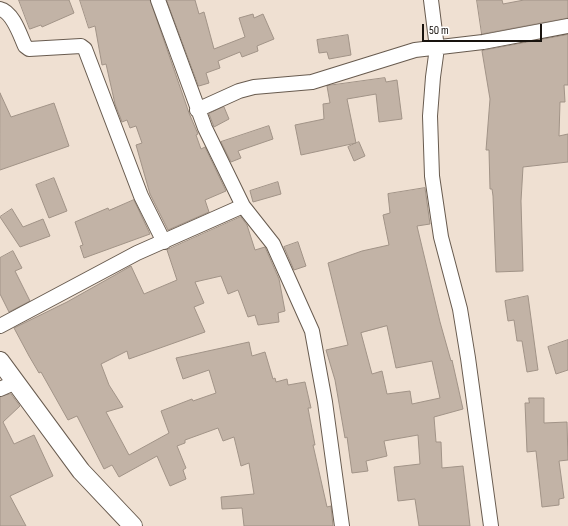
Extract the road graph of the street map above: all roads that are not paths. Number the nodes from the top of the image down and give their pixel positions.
1 (158, 0) edge
2 (431, 0) edge
3 (0, 10) edge
4 (568, 26) edge
5 (437, 48) junction
6 (197, 110) junction
7 (243, 206) junction
8 (164, 242) junction
9 (0, 326) edge
10 (0, 361) edge
11 (8, 385) edge
12 (133, 526) edge
13 (342, 526) edge
14 (491, 526) edge

1 - 6 street
2 - 5 street
3 - 8 street
4 - 5 street
5 - 6 street
5 - 14 street
6 - 7 street
7 - 8 street
7 - 13 street
8 - 9 street
10 - 11 street
11 - 12 street

